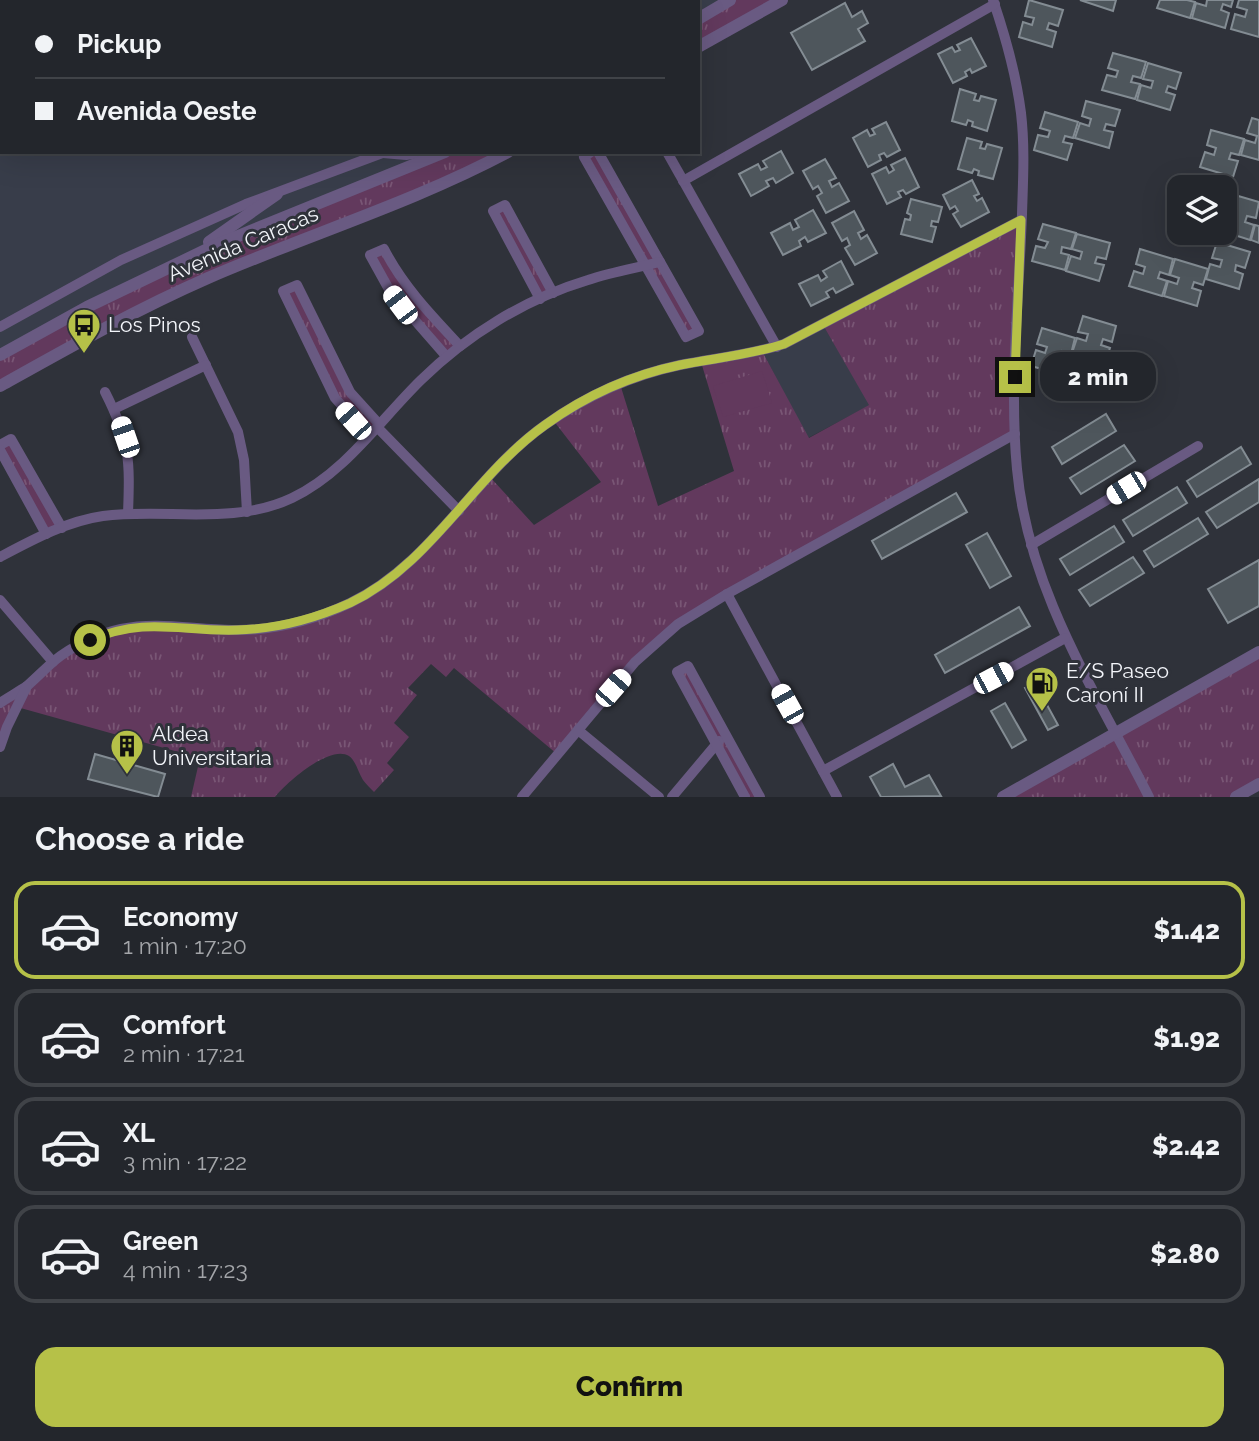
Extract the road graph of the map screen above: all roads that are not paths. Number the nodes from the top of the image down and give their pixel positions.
1 (730, 0) edge
2 (782, 0) edge
3 (994, 2) edge
4 (700, 18) edge
5 (700, 46) edge
6 (381, 154) edge
7 (439, 154) edge
8 (504, 154) edge
9 (588, 154) edge
10 (599, 154) edge
11 (668, 154) edge
12 (683, 181) junction
13 (277, 194) junction
14 (1021, 220) junction
15 (660, 262) junction
16 (175, 265) junction
17 (646, 266) junction
18 (553, 293) junction
19 (540, 299) junction
20 (0, 327) edge
21 (192, 337) dead end
22 (460, 346) junction
23 (777, 346) junction
24 (0, 355) edge
25 (446, 356) junction
26 (206, 365) junction
27 (0, 386) edge
28 (105, 392) dead end
29 (114, 409) junction
30 (378, 425) junction
31 (1015, 434) junction
32 (369, 435) junction
33 (1198, 446) dead end
34 (0, 447) edge
35 (459, 511) junction
36 (247, 512) junction
37 (128, 514) junction
38 (62, 527) junction
39 (46, 534) junction
40 (1031, 545) junction
41 (0, 557) edge
42 (727, 594) junction
43 (0, 600) edge
44 (1065, 638) junction
45 (1259, 652) edge
46 (53, 662) junction
47 (27, 685) junction
48 (0, 703) edge
49 (579, 730) junction
50 (725, 734) junction
51 (1117, 734) junction
52 (716, 744) junction
53 (0, 747) edge
54 (823, 771) junction
55 (1259, 784) edge
56 (522, 797) edge
57 (659, 797) edge
58 (672, 797) edge
59 (745, 797) edge
60 (760, 797) edge
61 (837, 797) edge
62 (1003, 797) edge
63 (1149, 797) edge
64 (1236, 797) edge

1 - 4 street
2 - 5 street
3 - 12 street
3 - 14 street
6 - 13 street
7 - 16 street, Avenida Caracas
8 - 27 street, Avenida Caracas
9 - 17 street
10 - 15 street
11 - 12 street
12 - 23 street
13 - 16 street
13 - 20 street
14 - 23 street
14 - 31 street
15 - 17 street
15 - 17 street
16 - 24 street, Avenida Caracas
17 - 18 street
18 - 19 street
18 - 19 street
19 - 22 street
21 - 26 street
22 - 25 street
22 - 25 street
23 - 35 street
25 - 30 street
26 - 29 street
26 - 36 street
28 - 29 street
29 - 37 street
30 - 32 street
30 - 32 street
30 - 35 street
31 - 40 street
31 - 42 street
32 - 36 street
33 - 40 street
34 - 38 street
34 - 39 street
35 - 46 street
36 - 37 street
37 - 38 street
38 - 39 street
39 - 41 street
40 - 44 street
42 - 49 street
42 - 54 street
43 - 46 street
44 - 51 street
44 - 54 street
45 - 51 street
46 - 47 street
47 - 48 street
47 - 53 street
49 - 56 street
49 - 57 street
50 - 52 street
50 - 52 street
50 - 60 street
51 - 62 street
51 - 63 street
52 - 58 street
52 - 59 street
54 - 61 street
55 - 64 street

